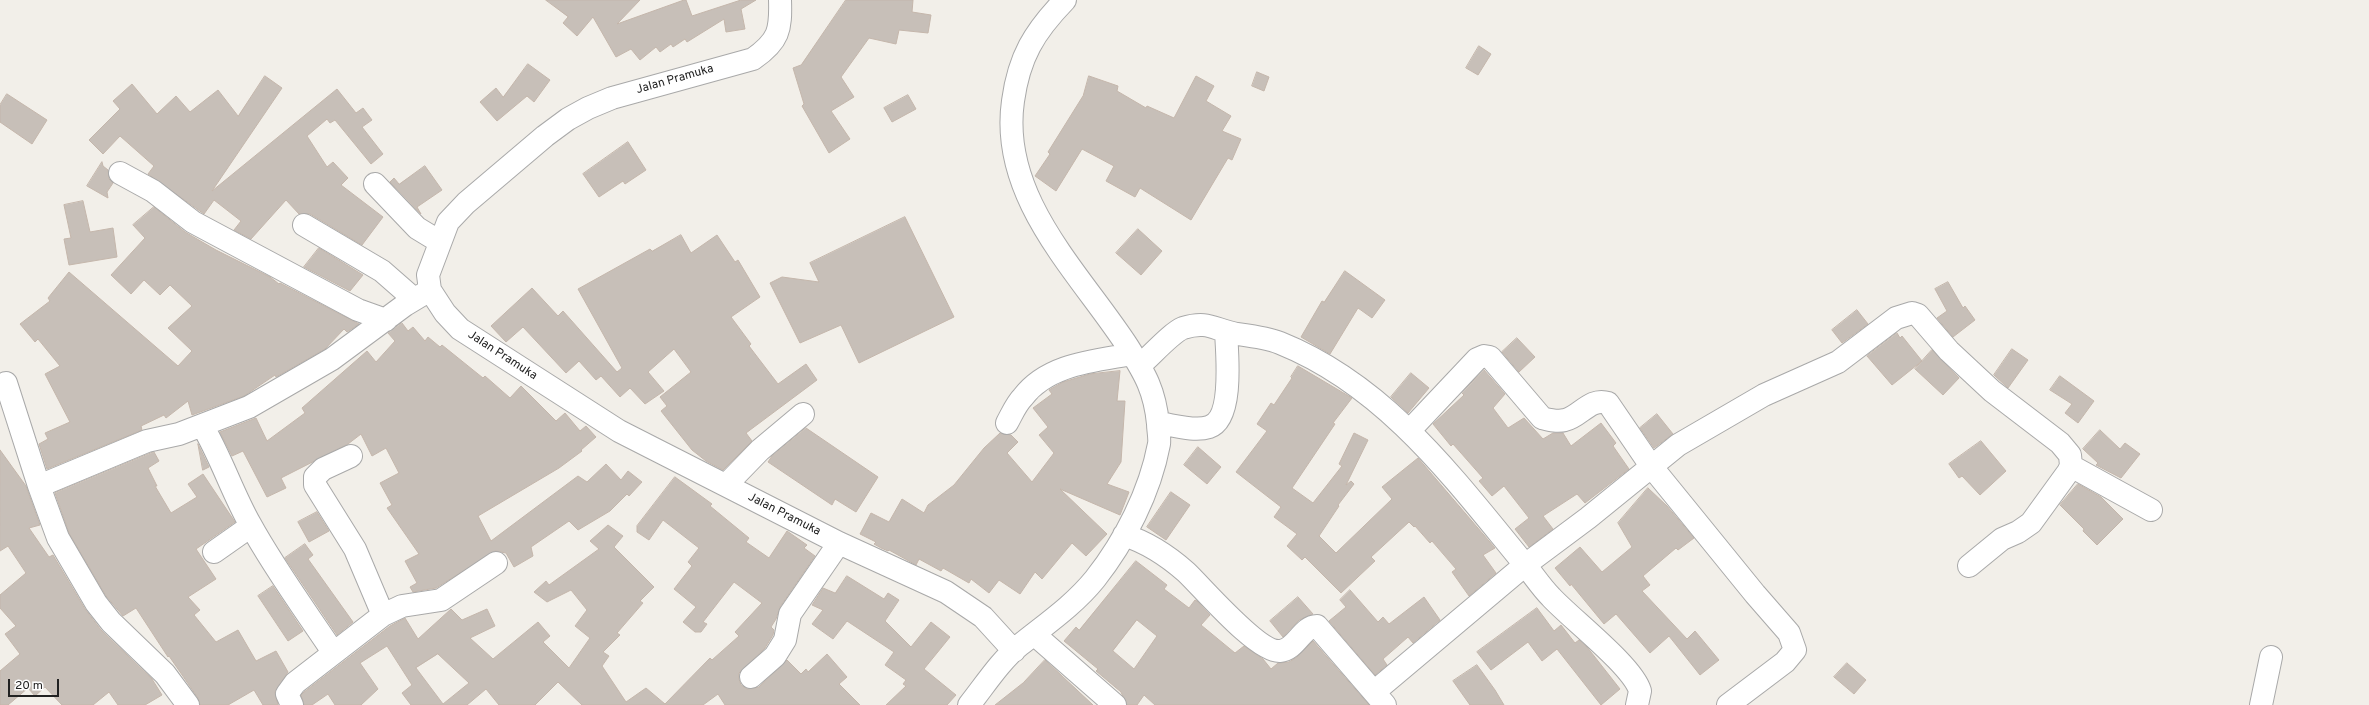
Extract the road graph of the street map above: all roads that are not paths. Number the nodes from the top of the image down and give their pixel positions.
1 (780, 0) edge
2 (1065, 0) edge
3 (120, 172) dead end
4 (375, 184) dead end
5 (304, 225) dead end
6 (440, 242) junction
7 (422, 294) junction
8 (386, 320) junction
9 (1226, 332) junction
10 (1136, 359) junction
11 (6, 383) dead end
12 (803, 414) dead end
13 (1007, 423) dead end
14 (1158, 423) junction
15 (202, 425) junction
16 (1410, 430) junction
17 (351, 456) dead end
18 (1651, 466) junction
19 (2071, 466) junction
20 (726, 485) junction
21 (39, 486) junction
22 (2151, 510) dead end
23 (251, 526) junction
24 (1124, 535) junction
25 (839, 543) junction
26 (214, 552) dead end
27 (496, 564) dead end
28 (1525, 565) junction
29 (1969, 566) dead end
30 (383, 615) junction
31 (1035, 635) junction
32 (1014, 651) junction
33 (333, 652) junction
34 (2271, 657) dead end
35 (751, 678) dead end
36 (1380, 698) edge
37 (188, 705) edge
38 (292, 705) edge
39 (968, 705) edge
40 (1115, 705) edge
41 (1637, 705) edge
42 (1728, 705) edge
43 (2261, 705) edge

1 - 6 street, Jalan Pramuka
2 - 10 street
3 - 8 street
4 - 6 street
5 - 7 street
6 - 7 street, Jalan Pramuka
7 - 8 street
7 - 20 street, Jalan Pramuka
8 - 15 street
9 - 10 street
9 - 14 street
9 - 16 street
10 - 13 street
10 - 14 street
11 - 21 street
12 - 20 street
14 - 24 street
15 - 21 street
15 - 23 street
16 - 18 street
16 - 28 street
17 - 30 street
18 - 19 street
18 - 28 street
18 - 42 street
19 - 22 street
19 - 29 street
20 - 25 street, Jalan Pramuka
21 - 37 street
23 - 26 street
23 - 33 street
24 - 31 street
24 - 36 street
25 - 32 street, Jalan Pramuka
25 - 35 street
27 - 30 street
28 - 36 street
28 - 41 street
30 - 33 street
31 - 32 street
31 - 40 street
32 - 39 street
33 - 38 street
34 - 43 street

